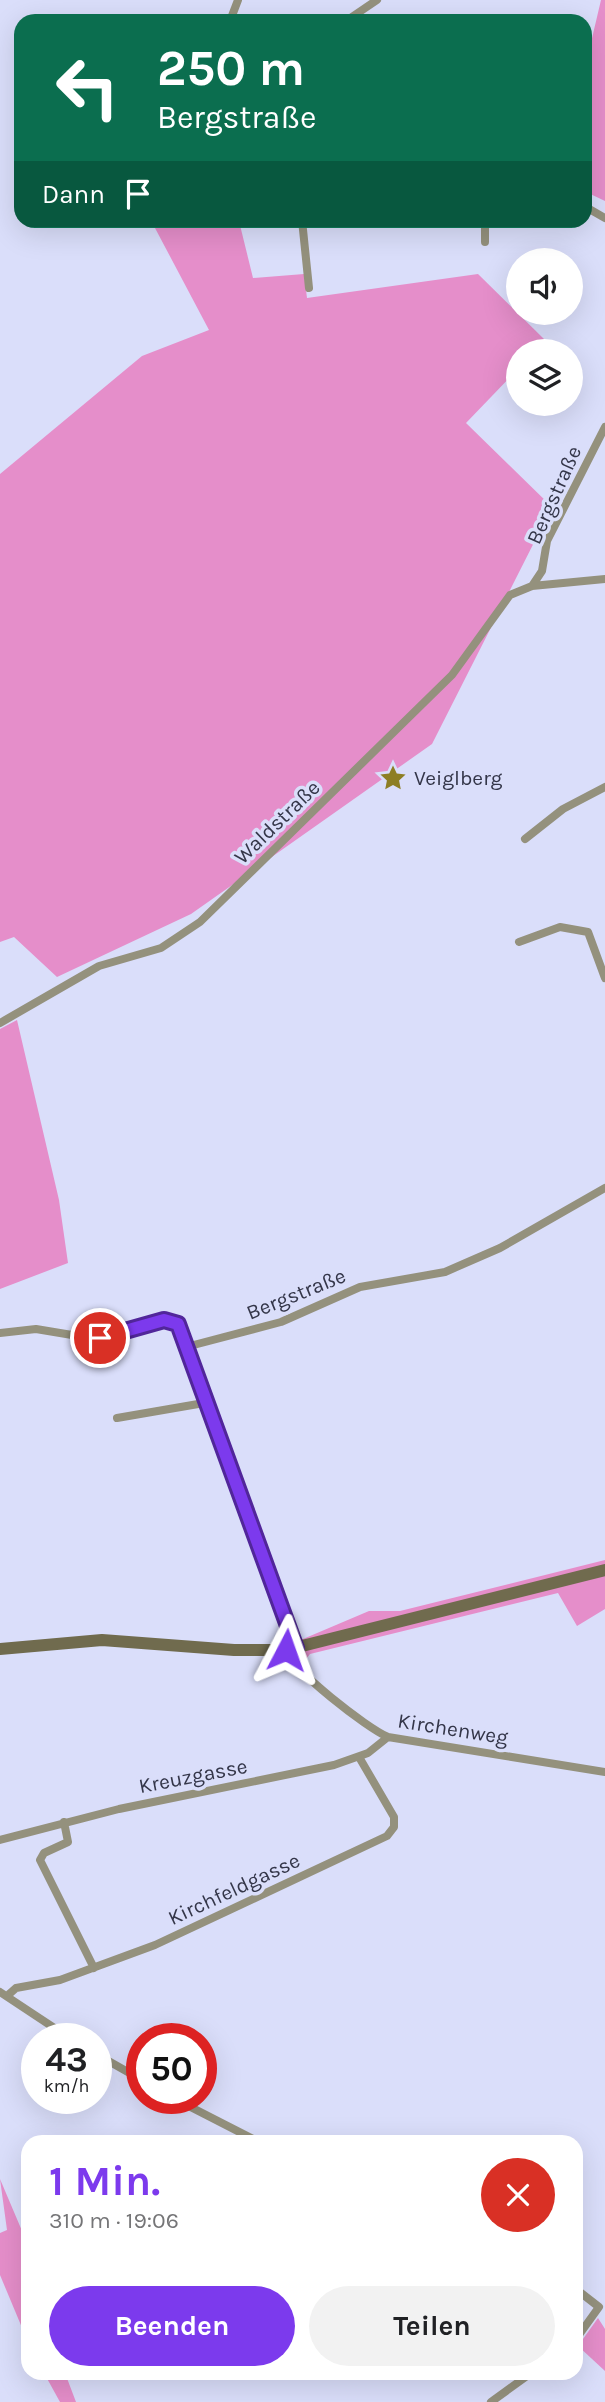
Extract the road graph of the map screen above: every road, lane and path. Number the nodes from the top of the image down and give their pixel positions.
1 (377, 0) edge
2 (356, 14) edge
3 (303, 228) edge
4 (485, 228) edge
5 (485, 243) dead end
6 (309, 288) dead end
7 (605, 427) edge
8 (605, 579) edge
9 (532, 586) junction
10 (605, 788) edge
11 (525, 839) dead end
12 (519, 942) dead end
13 (605, 978) edge
14 (0, 1023) edge
15 (605, 1188) edge
16 (0, 1333) edge
17 (186, 1347) junction
18 (204, 1403) junction
19 (117, 1418) dead end
20 (605, 1570) edge
21 (0, 1649) edge
22 (291, 1649) junction
23 (387, 1737) junction
24 (359, 1757) junction
25 (605, 1772) edge
26 (64, 1822) junction
27 (0, 1840) edge
28 (94, 1968) junction
29 (3, 1994) edge
30 (47, 2023) edge
31 (204, 2114) edge
32 (245, 2135) edge
33 (583, 2294) edge
34 (583, 2329) edge
35 (521, 2380) edge
36 (491, 2402) edge

1 - 2 street
3 - 6 street
4 - 5 street
7 - 9 street, Bergstraße
8 - 9 street
9 - 14 street, Waldstraße
10 - 11 street
12 - 13 street
15 - 17 street, Bergstraße
16 - 17 street
17 - 18 street
18 - 19 street
18 - 22 street
20 - 22 main road
21 - 22 main road
22 - 23 street, Kirchenweg
23 - 24 street, Kreuzgasse
23 - 25 street, Kirchenweg
24 - 26 street, Kreuzgasse
24 - 28 street, Kirchfeldgasse
26 - 27 street, Kreuzgasse
26 - 28 street
28 - 29 street, Kirchfeldgasse
29 - 30 street
31 - 32 street
33 - 34 street
35 - 36 street

